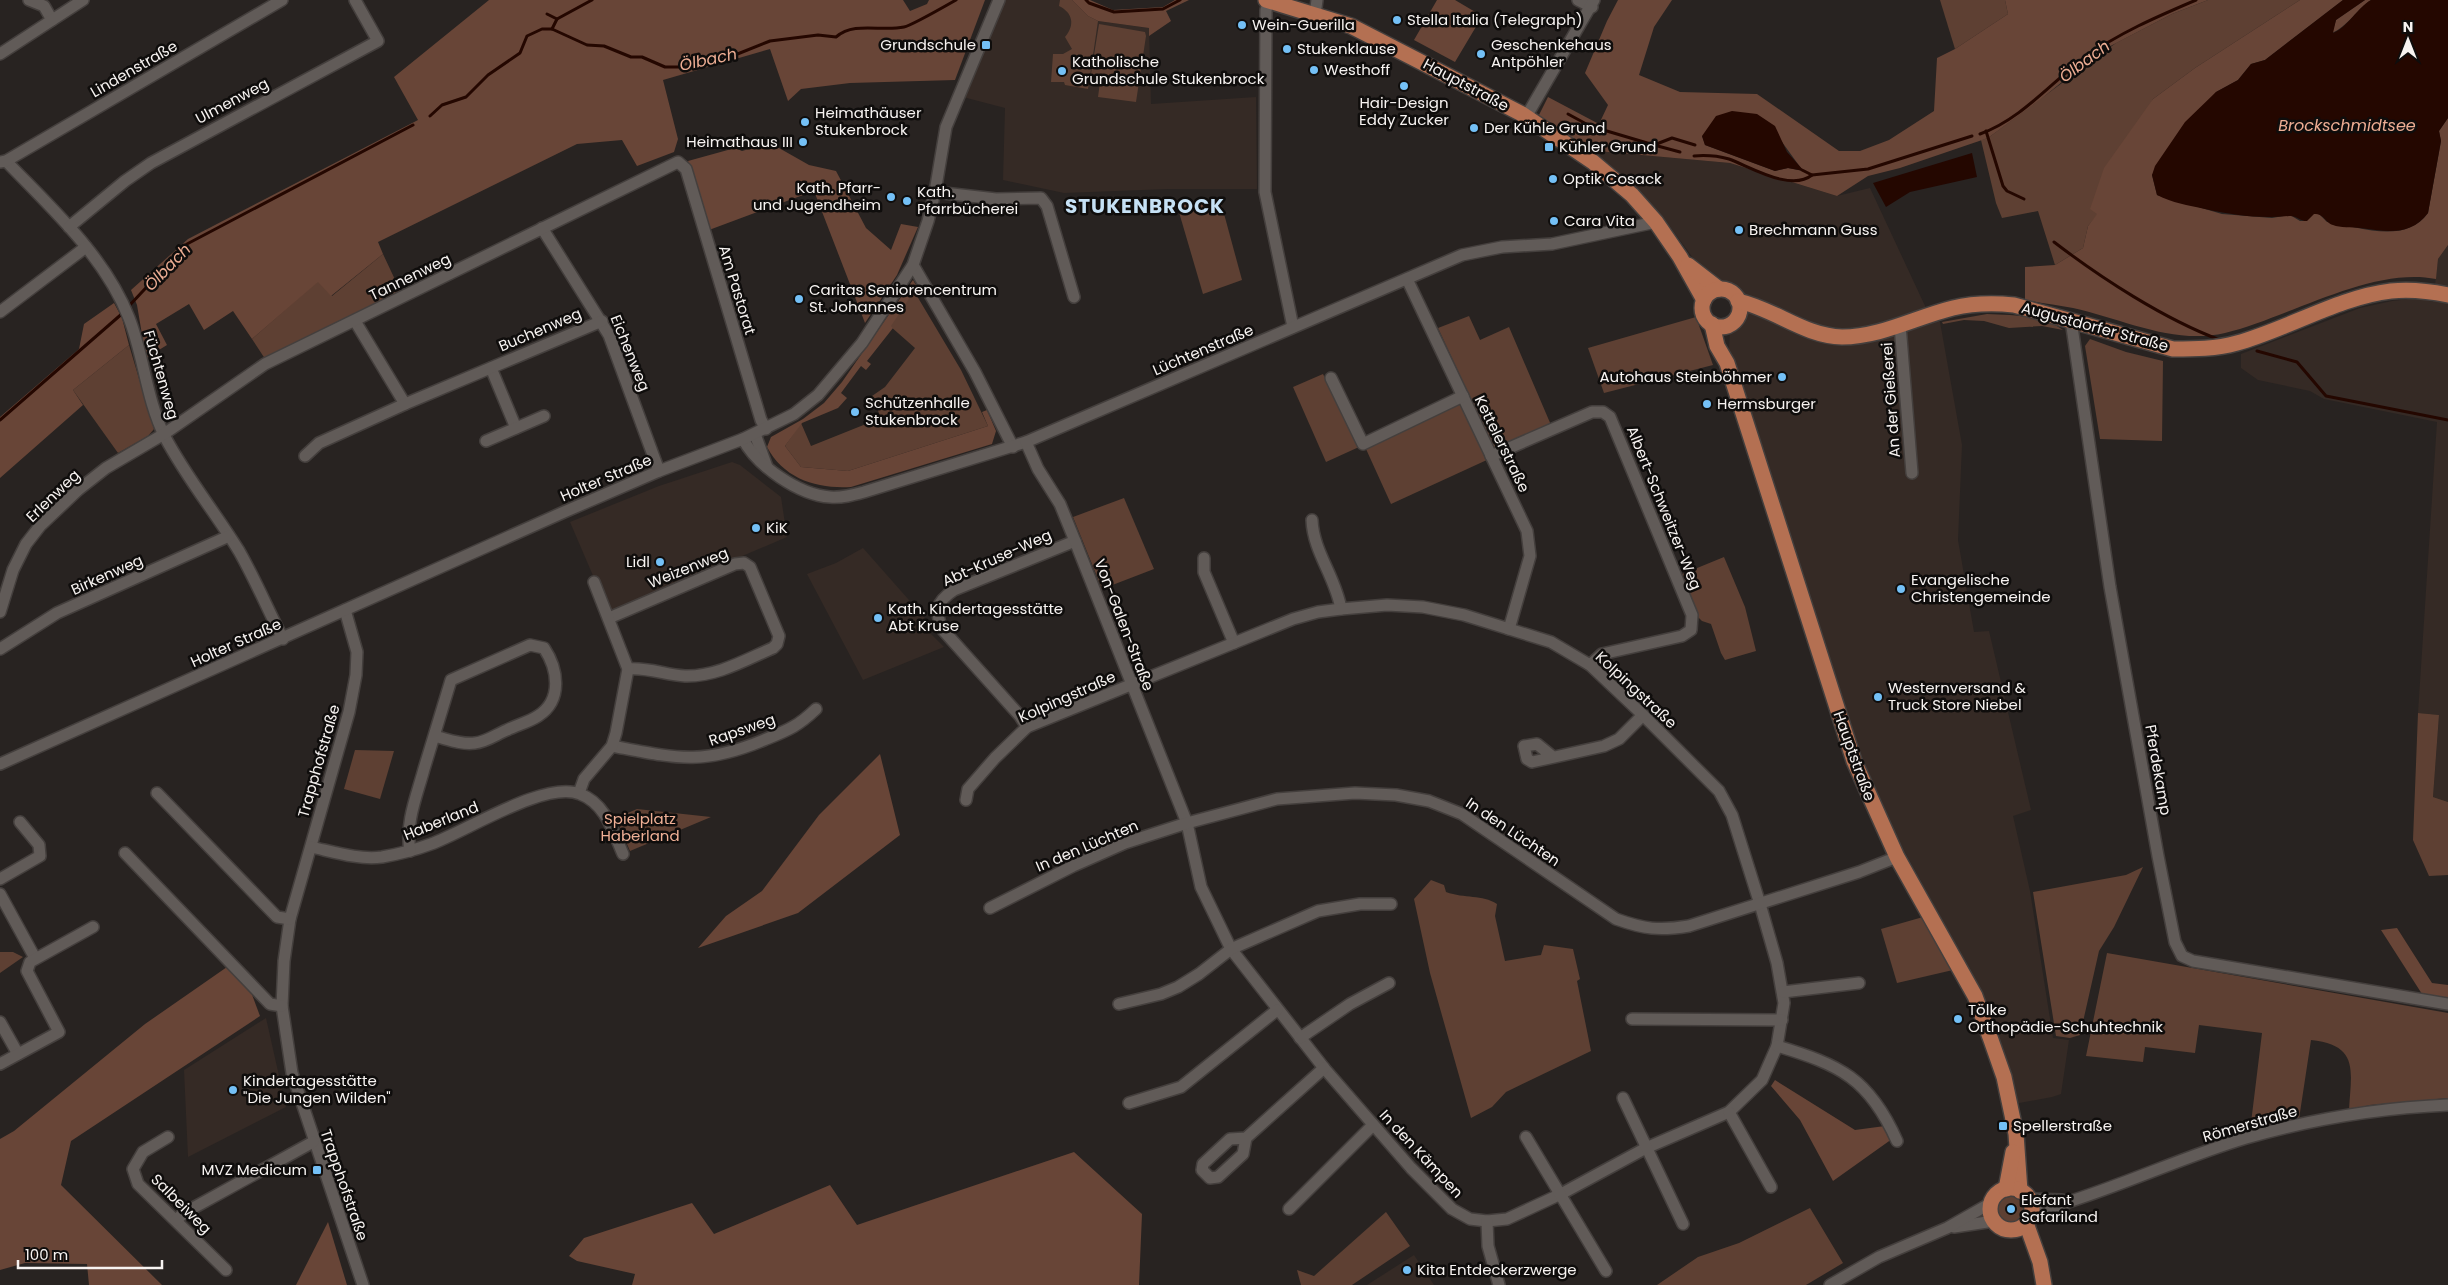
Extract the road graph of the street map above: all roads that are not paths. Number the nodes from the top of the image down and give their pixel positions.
1 (29, 0) edge
2 (83, 0) edge
3 (282, 0) edge
4 (355, 0) edge
5 (999, 0) edge
6 (1578, 0) edge
7 (1267, 1) edge
8 (1593, 4) edge
9 (1316, 7) edge
10 (52, 20) junction
11 (0, 54) edge
12 (1526, 117) junction
13 (3, 162) edge
14 (678, 162) joint
15 (935, 192) junction
16 (1656, 222) junction
17 (69, 227) junction
18 (542, 228) junction
19 (86, 247) junction
20 (1680, 257) junction
21 (913, 265) junction
22 (1407, 279) junction
23 (1719, 289) junction
24 (2448, 295) edge
25 (1074, 296) dead end
26 (1704, 300) junction
27 (1738, 300) junction
28 (0, 312) edge
29 (1771, 312) junction
30 (2074, 320) junction
31 (355, 321) junction
32 (602, 321) junction
33 (1732, 322) junction
34 (1712, 324) junction
35 (1900, 325) junction
36 (1294, 327) junction
37 (1727, 363) junction
38 (491, 368) junction
39 (1331, 378) dead end
40 (1463, 396) junction
41 (405, 404) junction
42 (544, 416) dead end
43 (516, 428) junction
44 (761, 432) junction
45 (164, 434) junction
46 (743, 439) junction
47 (486, 441) dead end
48 (1026, 442) junction
49 (1013, 446) junction
50 (305, 456) dead end
51 (1491, 456) junction
52 (768, 468) junction
53 (659, 471) junction
54 (1912, 473) dead end
55 (1312, 520) dead end
56 (229, 536) junction
57 (1075, 541) junction
58 (1204, 558) dead end
59 (594, 582) dead end
60 (1341, 608) junction
61 (345, 610) junction
62 (0, 612) edge
63 (609, 618) junction
64 (1509, 629) junction
65 (283, 638) junction
66 (1234, 643) junction
67 (0, 649) edge
68 (1590, 665) junction
69 (628, 670) junction
70 (1131, 686) junction
71 (816, 709) dead end
72 (1643, 715) junction
73 (1027, 727) junction
74 (434, 736) junction
75 (612, 746) junction
76 (1553, 757) dead end
77 (0, 764) edge
78 (157, 793) dead end
79 (579, 793) junction
80 (966, 800) dead end
81 (20, 822) dead end
82 (1187, 823) junction
83 (311, 847) junction
84 (410, 851) junction
85 (125, 853) dead end
86 (623, 854) dead end
87 (1897, 856) junction
88 (0, 879) edge
89 (0, 894) edge
90 (1391, 904) dead end
91 (1760, 904) junction
92 (990, 908) dead end
93 (290, 919) junction
94 (93, 927) dead end
95 (1231, 949) junction
96 (35, 958) junction
97 (1389, 983) dead end
98 (1859, 983) dead end
99 (1783, 992) junction
100 (1119, 1004) dead end
101 (2448, 1004) edge
102 (282, 1006) junction
103 (1277, 1010) junction
104 (1632, 1019) dead end
105 (1782, 1020) junction
106 (0, 1022) edge
107 (1300, 1038) junction
108 (1777, 1046) junction
109 (18, 1054) junction
110 (0, 1064) edge
111 (1324, 1068) junction
112 (1623, 1098) dead end
113 (1130, 1103) dead end
114 (2448, 1105) edge
115 (1729, 1112) junction
116 (1373, 1125) junction
117 (168, 1137) dead end
118 (1526, 1137) dead end
119 (1246, 1138) dead end
120 (1897, 1141) dead end
121 (313, 1142) junction
122 (1646, 1148) junction
123 (1771, 1187) dead end
124 (1561, 1194) junction
125 (1991, 1203) junction
126 (2022, 1203) junction
127 (1289, 1209) dead end
128 (176, 1220) junction
129 (1488, 1221) junction
130 (1994, 1221) junction
131 (1683, 1224) dead end
132 (1947, 1228) junction
133 (2011, 1230) junction
134 (226, 1270) dead end
135 (1606, 1271) dead end
136 (2042, 1279) edge
137 (363, 1285) edge
138 (1499, 1285) edge
139 (1830, 1285) edge

1 - 10 street
2 - 10 street
3 - 13 street, Lindenstraße
4 - 17 street, Ulmenweg
5 - 15 street, Holter Straße
6 - 8 street
7 - 9 main road, Hauptstraße
7 - 36 street
8 - 12 street
9 - 12 main road, Hauptstraße
10 - 11 street
12 - 16 main road, Hauptstraße
13 - 17 street, Füchtenweg
14 - 18 street, Tannenweg
14 - 44 street, Am Pastorat
15 - 21 street, Holter Straße
15 - 25 street
16 - 20 main road, Hauptstraße
16 - 22 street, Lüchtenstraße
17 - 19 street, Füchtenweg
18 - 31 street, Tannenweg
18 - 32 street, Eichenweg
19 - 28 street
19 - 45 street, Füchtenweg
20 - 23 main road, Hauptstraße
20 - 26 main road, Hauptstraße
21 - 44 street, Holter Straße
21 - 49 street
22 - 36 street, Lüchtenstraße
22 - 40 street, Kettelerstraße
23 - 26 main road
23 - 27 main road
24 - 30 main road, Augustdorfer Straße
26 - 34 main road
27 - 29 main road, Augustdorfer Straße
27 - 33 main road
29 - 33 main road
29 - 35 main road, Augustdorfer Straße
30 - 35 main road, Augustdorfer Straße
30 - 101 street, Pferdekamp
31 - 41 street
31 - 45 street, Tannenweg
32 - 38 street, Buchenweg
32 - 53 street, Eichenweg
33 - 34 main road
33 - 37 main road, Hauptstraße
34 - 37 main road, Hauptstraße
35 - 54 street, An der Gießerei
36 - 48 street, Lüchtenstraße
37 - 87 main road, Hauptstraße
38 - 41 street, Buchenweg
38 - 43 street, Buchenweg
39 - 40 street
40 - 51 street, Kettelerstraße
41 - 50 street, Buchenweg
42 - 43 street
43 - 47 street
44 - 46 street, Holter Straße
44 - 52 street
45 - 56 street, Füchtenweg
45 - 62 street, Erlenweg
46 - 52 street, Lüchtenstraße
46 - 53 street, Holter Straße
48 - 49 street, Lüchtenstraße
48 - 57 street, Von-Galen-Straße
49 - 52 street, Lüchtenstraße
51 - 64 street, Kettelerstraße
51 - 68 street, Albert-Schweitzer-Weg
53 - 61 street, Holter Straße
55 - 60 street
56 - 65 street, Füchtenweg
56 - 67 street, Birkenweg
57 - 70 street, Von-Galen-Straße
57 - 73 street, Abt-Kruse-Weg
58 - 66 street
59 - 63 street
60 - 64 street, Kolpingstraße
60 - 66 street, Kolpingstraße
61 - 65 street, Holter Straße
61 - 83 street, Trapphofstraße
63 - 69 street
63 - 69 street, Weizenweg
64 - 68 street, Kolpingstraße
65 - 77 street, Holter Straße
66 - 70 street, Kolpingstraße
68 - 72 street, Kolpingstraße
69 - 75 street
70 - 73 street, Kolpingstraße
70 - 82 street, Von-Galen-Straße
71 - 75 street, Rapsweg
72 - 76 street
72 - 91 street, Kolpingstraße
73 - 80 street, Kolpingstraße
74 - 74 street
74 - 84 street
75 - 79 street
78 - 93 street
79 - 84 street, Haberland
79 - 86 street
81 - 88 street
82 - 91 street, In den Lüchten
82 - 92 street, In den Lüchten
82 - 95 street, In den Kämpen
83 - 84 street, Haberland
83 - 93 street, Trapphofstraße
85 - 102 street
87 - 91 street, In den Lüchten
87 - 126 main road, Hauptstraße
89 - 96 street
90 - 95 street
91 - 99 street, In den Kämpen
93 - 102 street, Trapphofstraße
94 - 96 street
95 - 100 street
95 - 103 street, In den Kämpen
96 - 109 street
97 - 107 street
98 - 99 street
99 - 105 street, In den Kämpen
102 - 121 street, Trapphofstraße
103 - 107 street, In den Kämpen
103 - 113 street
104 - 105 street
105 - 108 street, In den Kämpen
106 - 109 street
107 - 111 street, In den Kämpen
108 - 115 street, In den Kämpen
108 - 120 street
109 - 110 street
111 - 116 street, In den Kämpen
111 - 119 street
112 - 122 street
114 - 126 street, Römerstraße
115 - 122 street, In den Kämpen
115 - 123 street
116 - 127 street
116 - 129 street, In den Kämpen
117 - 128 street, Salbeiweg
118 - 124 street
121 - 128 street
121 - 137 street, Trapphofstraße
122 - 124 street, In den Kämpen
122 - 131 street
124 - 129 street, In den Kämpen
124 - 135 street
125 - 126 main road
125 - 130 main road
125 - 132 street
126 - 133 main road
126 - 136 main road, Hauptstraße
128 - 134 street, Salbeiweg
129 - 138 street
130 - 132 street
130 - 133 main road
132 - 139 street
133 - 136 main road

